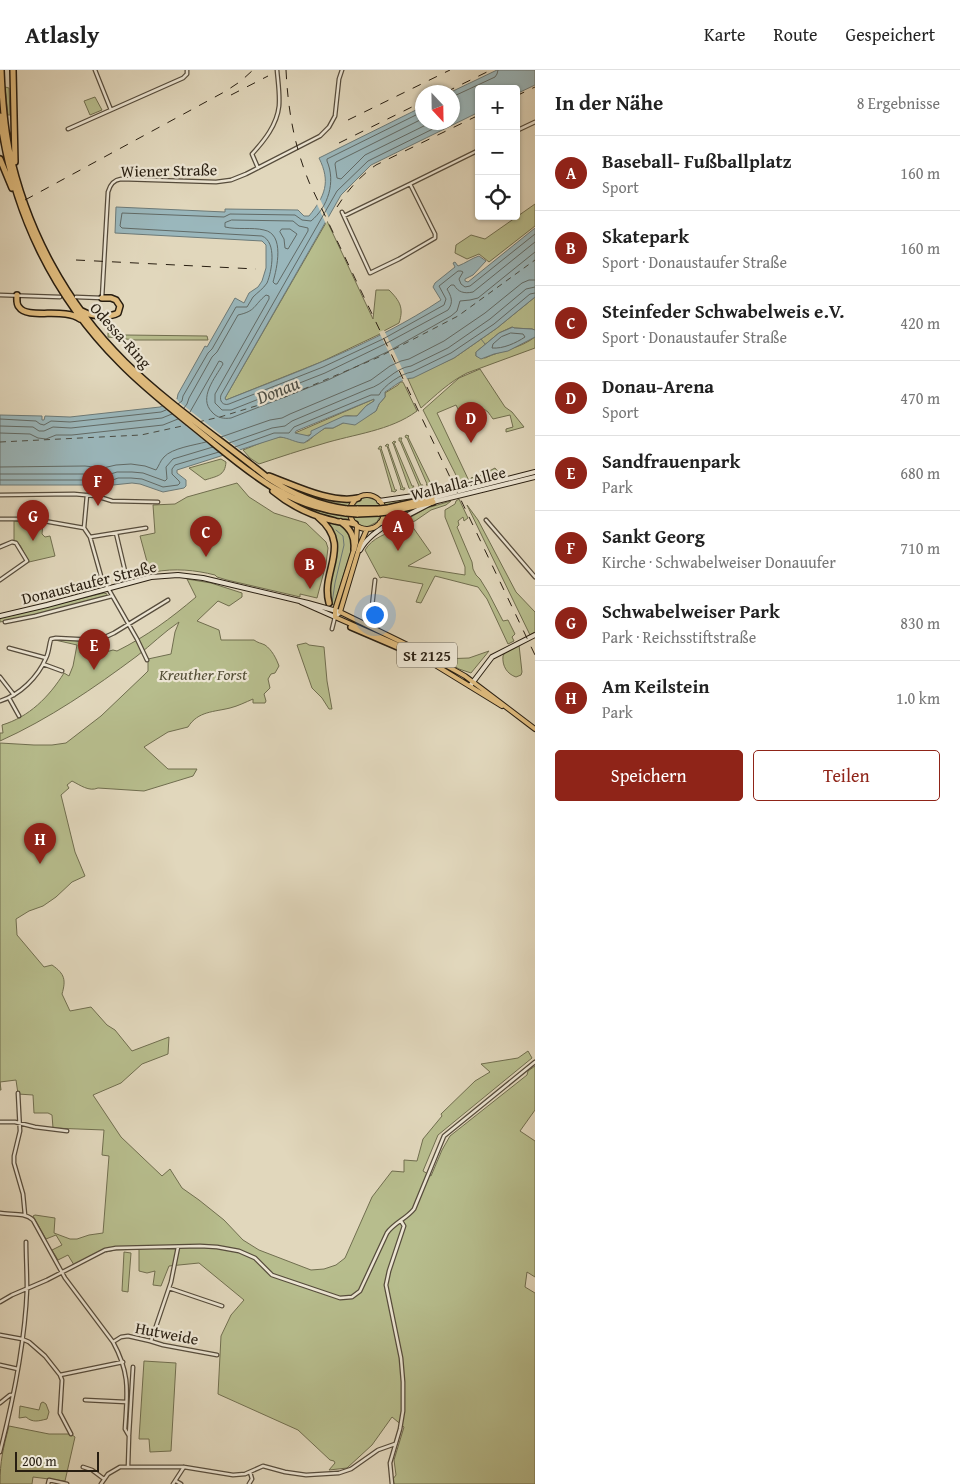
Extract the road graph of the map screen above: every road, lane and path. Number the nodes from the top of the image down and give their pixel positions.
1 (1, 70) edge
2 (13, 70) edge
3 (95, 70) edge
4 (187, 70) edge
5 (277, 70) edge
6 (342, 70) edge
7 (111, 110) junction
8 (0, 116) edge
9 (535, 122) edge
10 (68, 129) dead end
11 (518, 130) edge
12 (475, 152) edge
13 (0, 159) edge
14 (258, 168) junction
15 (17, 181) junction
16 (410, 184) junction
17 (19, 199) junction
18 (342, 212) dead end
19 (344, 216) junction
20 (28, 220) junction
21 (50, 266) junction
22 (0, 295) edge
23 (17, 296) junction
24 (60, 297) dead end
25 (76, 297) dead end
26 (102, 298) junction
27 (68, 300) junction
28 (82, 311) junction
29 (60, 313) junction
30 (103, 315) junction
31 (85, 324) junction
32 (94, 326) junction
33 (535, 472) edge
34 (535, 476) edge
35 (262, 478) junction
36 (447, 494) junction
37 (0, 495) edge
38 (88, 495) junction
39 (358, 498) junction
40 (379, 500) junction
41 (432, 500) junction
42 (158, 502) dead end
43 (357, 512) joint
44 (316, 516) junction
45 (0, 519) edge
46 (393, 520) junction
47 (486, 520) dead end
48 (340, 522) junction
49 (380, 523) junction
50 (356, 525) junction
51 (84, 528) junction
52 (146, 528) dead end
53 (367, 529) junction
54 (116, 533) junction
55 (90, 537) junction
56 (0, 547) edge
57 (356, 551) junction
58 (125, 571) dead end
59 (535, 577) edge
60 (0, 580) edge
61 (375, 580) dead end
62 (107, 589) junction
63 (112, 596) junction
64 (168, 600) dead end
65 (302, 602) junction
66 (329, 603) dead end
67 (335, 610) junction
68 (340, 612) junction
69 (0, 616) edge
70 (335, 617) junction
71 (5, 622) dead end
72 (128, 624) junction
73 (369, 626) junction
74 (351, 627) dead end
75 (332, 630) dead end
76 (535, 635) edge
77 (9, 648) dead end
78 (46, 658) junction
79 (147, 660) dead end
80 (428, 660) junction
81 (43, 664) junction
82 (447, 666) junction
83 (444, 670) junction
84 (62, 671) dead end
85 (0, 677) edge
86 (473, 681) junction
87 (470, 686) junction
88 (14, 695) junction
89 (9, 698) junction
90 (0, 701) edge
91 (19, 716) dead end
92 (522, 720) junction
93 (535, 729) edge
94 (535, 1062) edge
95 (18, 1093) dead end
96 (0, 1122) edge
97 (20, 1124) junction
98 (67, 1131) dead end
99 (0, 1213) edge
100 (25, 1215) junction
101 (401, 1221) junction
102 (26, 1242) dead end
103 (178, 1247) junction
104 (62, 1273) junction
105 (168, 1288) junction
106 (27, 1289) junction
107 (0, 1302) edge
108 (222, 1306) dead end
109 (0, 1335) edge
110 (22, 1339) junction
111 (150, 1341) junction
112 (113, 1342) junction
113 (217, 1355) dead end
114 (123, 1362) junction
115 (0, 1366) edge
116 (133, 1367) dead end
117 (18, 1369) junction
118 (60, 1375) junction
119 (12, 1395) junction
120 (85, 1400) dead end
121 (0, 1402) edge
122 (127, 1402) junction
123 (71, 1434) dead end
124 (129, 1436) junction
125 (395, 1444) junction
126 (0, 1452) edge
127 (83, 1467) dead end
128 (128, 1467) junction
129 (184, 1467) junction
130 (250, 1472) junction
131 (104, 1479) junction
132 (176, 1480) junction
133 (48, 1484) edge
134 (67, 1484) edge
135 (101, 1484) edge
136 (173, 1484) edge
137 (181, 1484) edge
138 (249, 1484) edge
139 (392, 1484) edge

1 - 15 highway, Odessa-Ring
2 - 15 highway
3 - 7 street
4 - 7 street
5 - 14 street
6 - 14 street, Wiener Straße
7 - 10 street
8 - 17 highway, Odessa-Ring
9 - 11 street
12 - 16 street
13 - 17 highway
14 - 26 street, Wiener Straße
15 - 17 highway, Odessa-Ring
16 - 19 street
16 - 19 street
17 - 20 highway, Odessa-Ring
17 - 20 highway, Odessa-Ring
18 - 19 street
20 - 21 highway, Odessa-Ring
21 - 27 highway, Odessa-Ring
21 - 28 highway, Odessa-Ring
22 - 23 street
23 - 24 street
23 - 29 highway
25 - 26 street
26 - 30 highway
27 - 29 highway
27 - 31 highway, Odessa-Ring
28 - 30 highway
28 - 32 highway, Odessa-Ring
29 - 31 highway
30 - 32 highway
31 - 35 highway, Odessa-Ring
32 - 35 highway, Odessa-Ring
33 - 36 main road, Walhalla-Allee
34 - 41 main road, Walhalla-Allee
35 - 39 highway
35 - 43 highway, Odessa-Ring, bridge
35 - 44 highway
36 - 40 main road
36 - 41 main road, Walhalla-Allee
37 - 38 street
38 - 42 street
38 - 51 street
39 - 40 main road
39 - 50 main road
40 - 49 main road
41 - 43 highway, Walhalla-Allee, bridge
41 - 46 main road
44 - 48 highway
44 - 66 highway
45 - 51 street
46 - 49 main road
46 - 57 main road
47 - 59 street
48 - 50 highway
48 - 57 highway
49 - 53 main road
50 - 53 main road
50 - 57 main road
51 - 55 street
52 - 54 street
53 - 57 main road
54 - 55 street
54 - 58 street
55 - 62 street
56 - 60 street
57 - 67 main road
57 - 68 main road
61 - 73 street
62 - 63 street
62 - 65 main road, Donaustaufer Straße / St 2125
62 - 69 main road, Donaustaufer Straße / St 2125
63 - 71 street, Donaustaufer Straße
63 - 72 street
64 - 72 street
65 - 67 main road, Donaustaufer Straße / St 2125
65 - 70 main road, Donaustaufer Straße / St 2125
67 - 68 main road, Donaustaufer Straße / St 2125
67 - 70 main road
68 - 70 main road
68 - 73 main road, Donaustaufer Straße / St 2125
70 - 75 street
70 - 80 main road, Donaustaufer Straße / St 2125
72 - 78 street
72 - 79 street
73 - 82 main road, Donaustaufer Straße / St 2125
74 - 80 highway
76 - 86 main road, St 2125
77 - 78 street
78 - 81 street
80 - 83 main road, Donaustaufer Straße
81 - 84 street
81 - 88 street
82 - 83 main road
82 - 86 main road, Donaustaufer Straße / St 2125
83 - 87 main road, Donaustaufer Straße
85 - 88 street
86 - 87 main road, St 2125
86 - 92 main road, Donaustaufer Straße
87 - 92 main road, Donaustaufer Straße
88 - 89 street
89 - 90 street
89 - 91 street
92 - 93 main road
94 - 101 street
95 - 97 street
96 - 97 street
97 - 98 street
97 - 100 street
99 - 100 street
100 - 104 street
101 - 103 street
101 - 125 street
102 - 106 street
103 - 104 street
103 - 105 street
104 - 106 street
104 - 112 street
105 - 108 street
105 - 111 street
106 - 107 street
106 - 110 street
109 - 110 street
110 - 117 street
110 - 118 street
111 - 112 street, Hutweide
111 - 113 street, Hutweide
112 - 114 street
114 - 118 street
114 - 122 street
115 - 117 street
116 - 124 street
117 - 119 street
118 - 123 street
119 - 121 street
119 - 126 street
120 - 122 street
122 - 124 street
124 - 128 street
125 - 130 street
125 - 139 street
127 - 131 street
128 - 129 street
128 - 131 street
129 - 130 street
129 - 132 street
130 - 138 street
131 - 135 street
132 - 136 street
132 - 137 street
133 - 134 street

